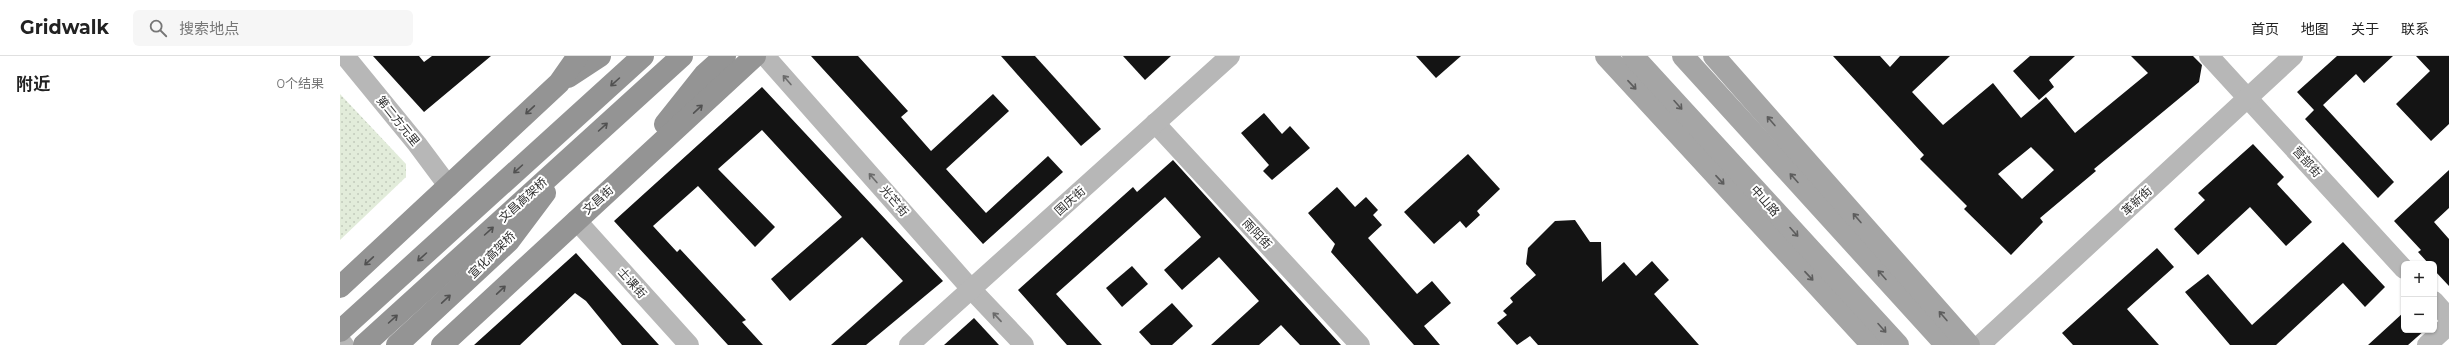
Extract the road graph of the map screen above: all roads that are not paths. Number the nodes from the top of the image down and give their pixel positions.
1 (345, 56) edge
2 (578, 56) edge
3 (600, 56) edge
4 (643, 56) edge
5 (682, 56) edge
6 (725, 56) edge
7 (755, 56) edge
8 (765, 56) edge
9 (1230, 56) edge
10 (1606, 56) edge
11 (1633, 56) edge
12 (1683, 56) edge
13 (2209, 56) edge
14 (2293, 56) edge
15 (1719, 58) edge
16 (559, 83) junction
17 (2248, 98) junction
18 (1155, 124) junction
19 (574, 154) junction
20 (619, 181) junction
21 (449, 187) junction
22 (576, 220) junction
23 (2401, 266) edge
24 (340, 287) edge
25 (971, 289) junction
26 (2437, 305) edge
27 (2449, 318) edge
28 (2449, 325) edge
29 (340, 331) edge
30 (340, 341) edge
31 (344, 345) edge
32 (364, 345) edge
33 (397, 345) edge
34 (442, 345) edge
35 (689, 345) edge
36 (909, 345) edge
37 (1024, 345) edge
38 (1360, 345) edge
39 (1872, 345) edge
40 (1898, 345) edge
41 (1946, 345) edge
42 (1969, 345) edge
43 (1980, 345) edge
44 (2427, 345) edge

1 - 21 street, 第二方元里
2 - 16 highway
3 - 16 highway
4 -> 29 highway
19 -> 5 highway, 文昌高架桥
6 - 20 highway
20 -> 7 highway, 文昌街
25 -> 8 street, 光芒街
9 - 18 street, 国庆街
10 -> 39 main road
11 -> 40 main road, 中山路
41 -> 12 main road
13 - 17 street, 营部街
14 - 17 street, 革新街
42 -> 15 main road
16 -> 21 highway
17 - 23 street, 营部街
17 - 43 street, 革新街
18 - 25 street, 国庆街
18 - 38 street, 雨阳街
32 -> 19 highway, 文昌高架桥
33 -> 19 highway, 宣化高架桥
20 - 22 highway, 文昌街
21 -> 24 highway
34 -> 22 highway, 文昌街
22 - 35 street, 士课街
25 - 36 street, 国庆街
37 -> 25 street, 光芒街
26 - 27 street
28 - 44 street
30 - 31 street

